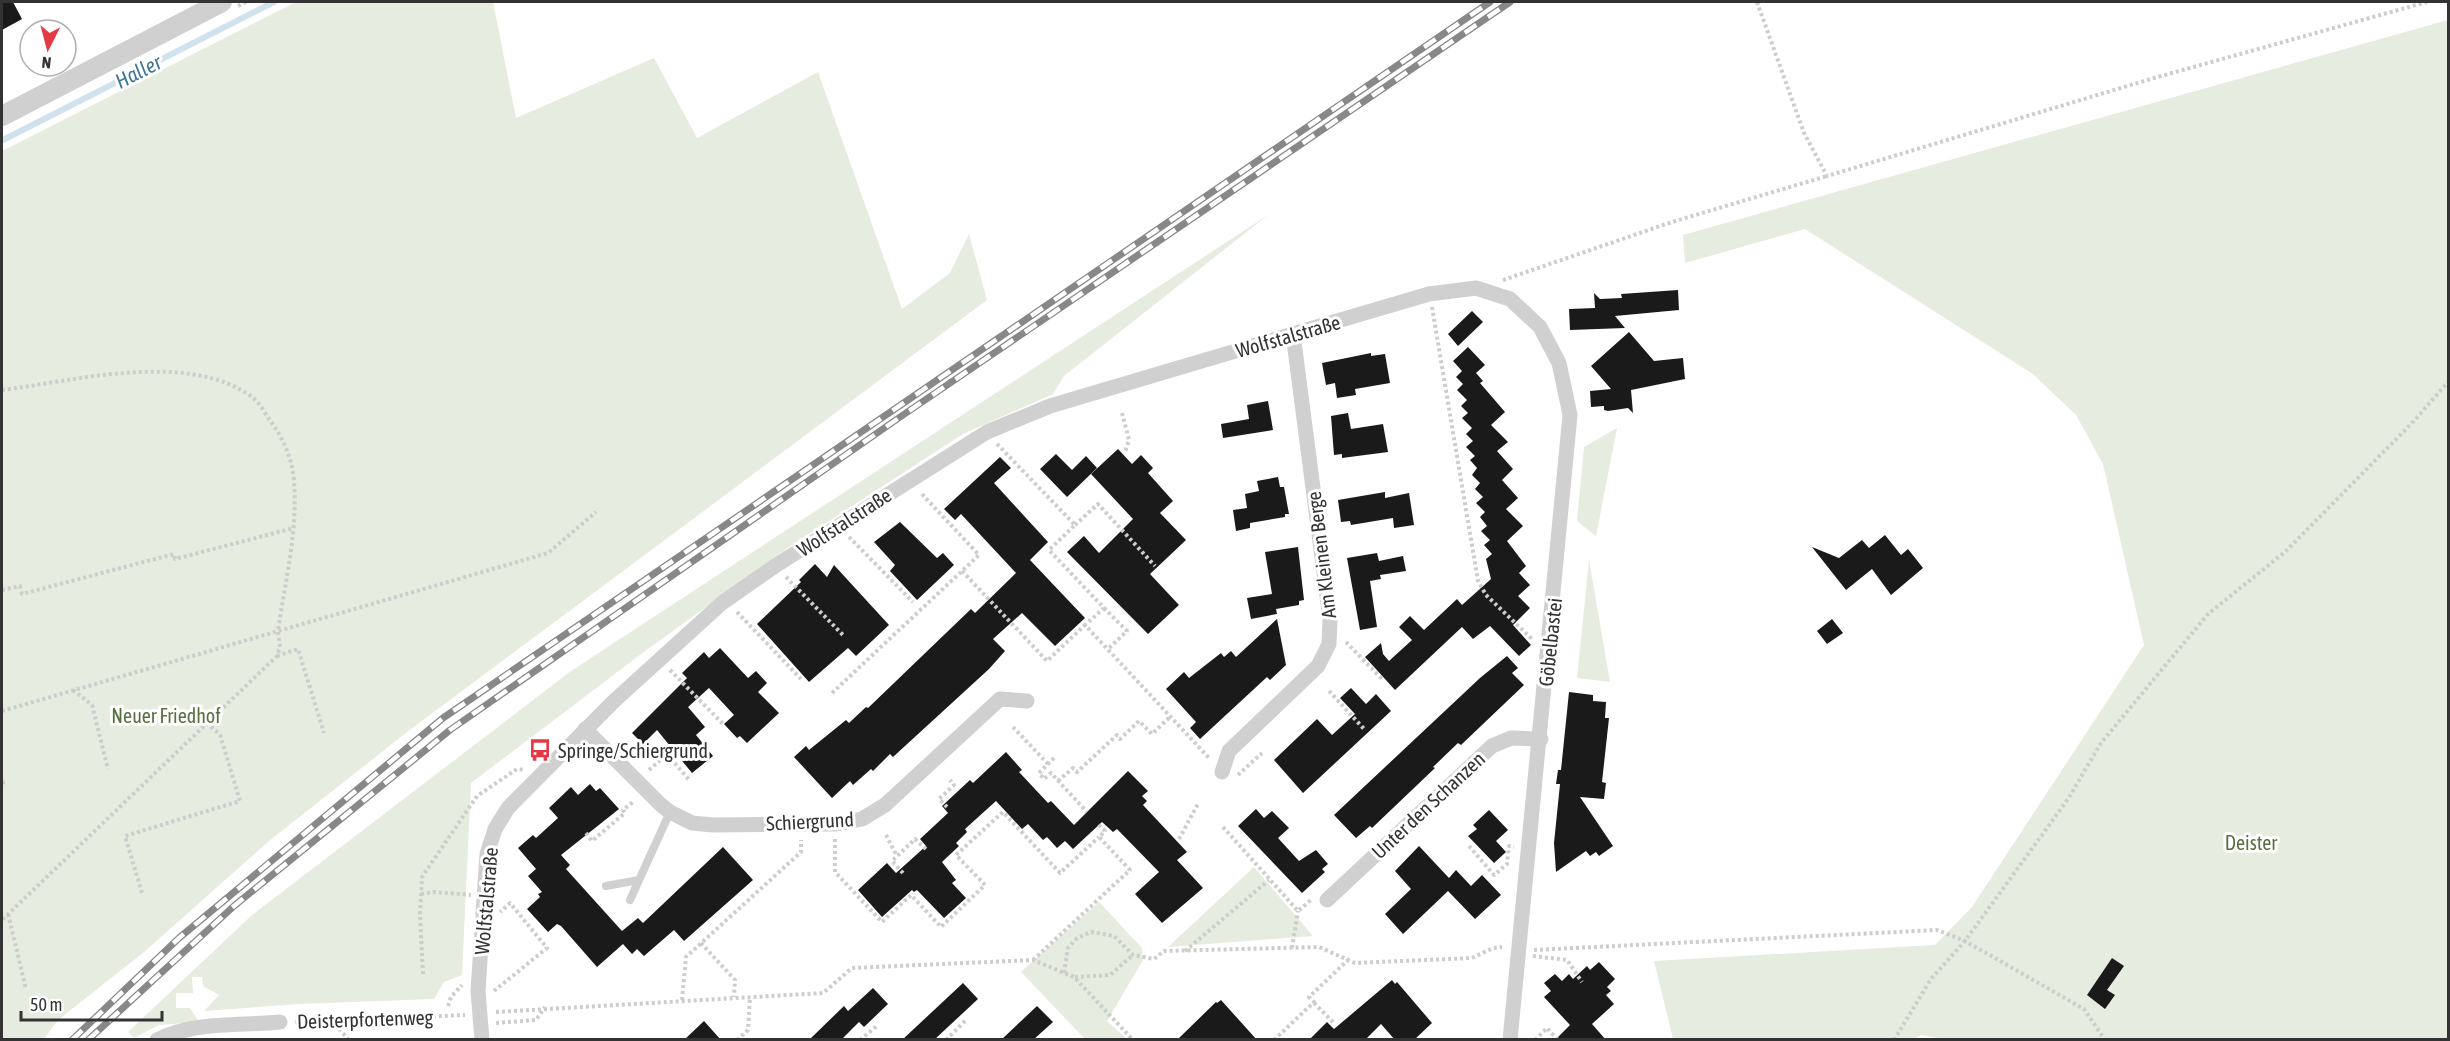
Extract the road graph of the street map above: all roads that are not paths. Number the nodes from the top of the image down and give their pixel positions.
1 (222, 2) edge
2 (2, 116) edge
3 (1476, 288) joint
4 (1293, 334) junction
5 (1027, 701) dead end
6 (585, 729) junction
7 (1541, 739) junction
8 (1222, 772) road end
9 (670, 812) junction
10 (639, 880) junction
11 (606, 886) dead end
12 (630, 900) dead end
13 (1327, 900) road end
14 (280, 1022) road end
15 (157, 1040) edge
16 (482, 1040) edge
17 (1510, 1040) edge

1 - 2 street
3 - 4 street, Wolfstalstraße
3 - 7 street, Göbelbastei
4 - 6 street, Wolfstalstraße
4 - 8 street, Am Kleinen Berge
5 - 9 street, Schiergrund
6 - 9 street, Schiergrund
6 - 16 street, Wolfstalstraße
7 - 13 street, Unter den Schanzen
7 - 17 street, Göbelbastei
9 - 10 lane
10 - 11 lane
10 - 12 lane
14 - 15 street, Deisterpfortenweg

